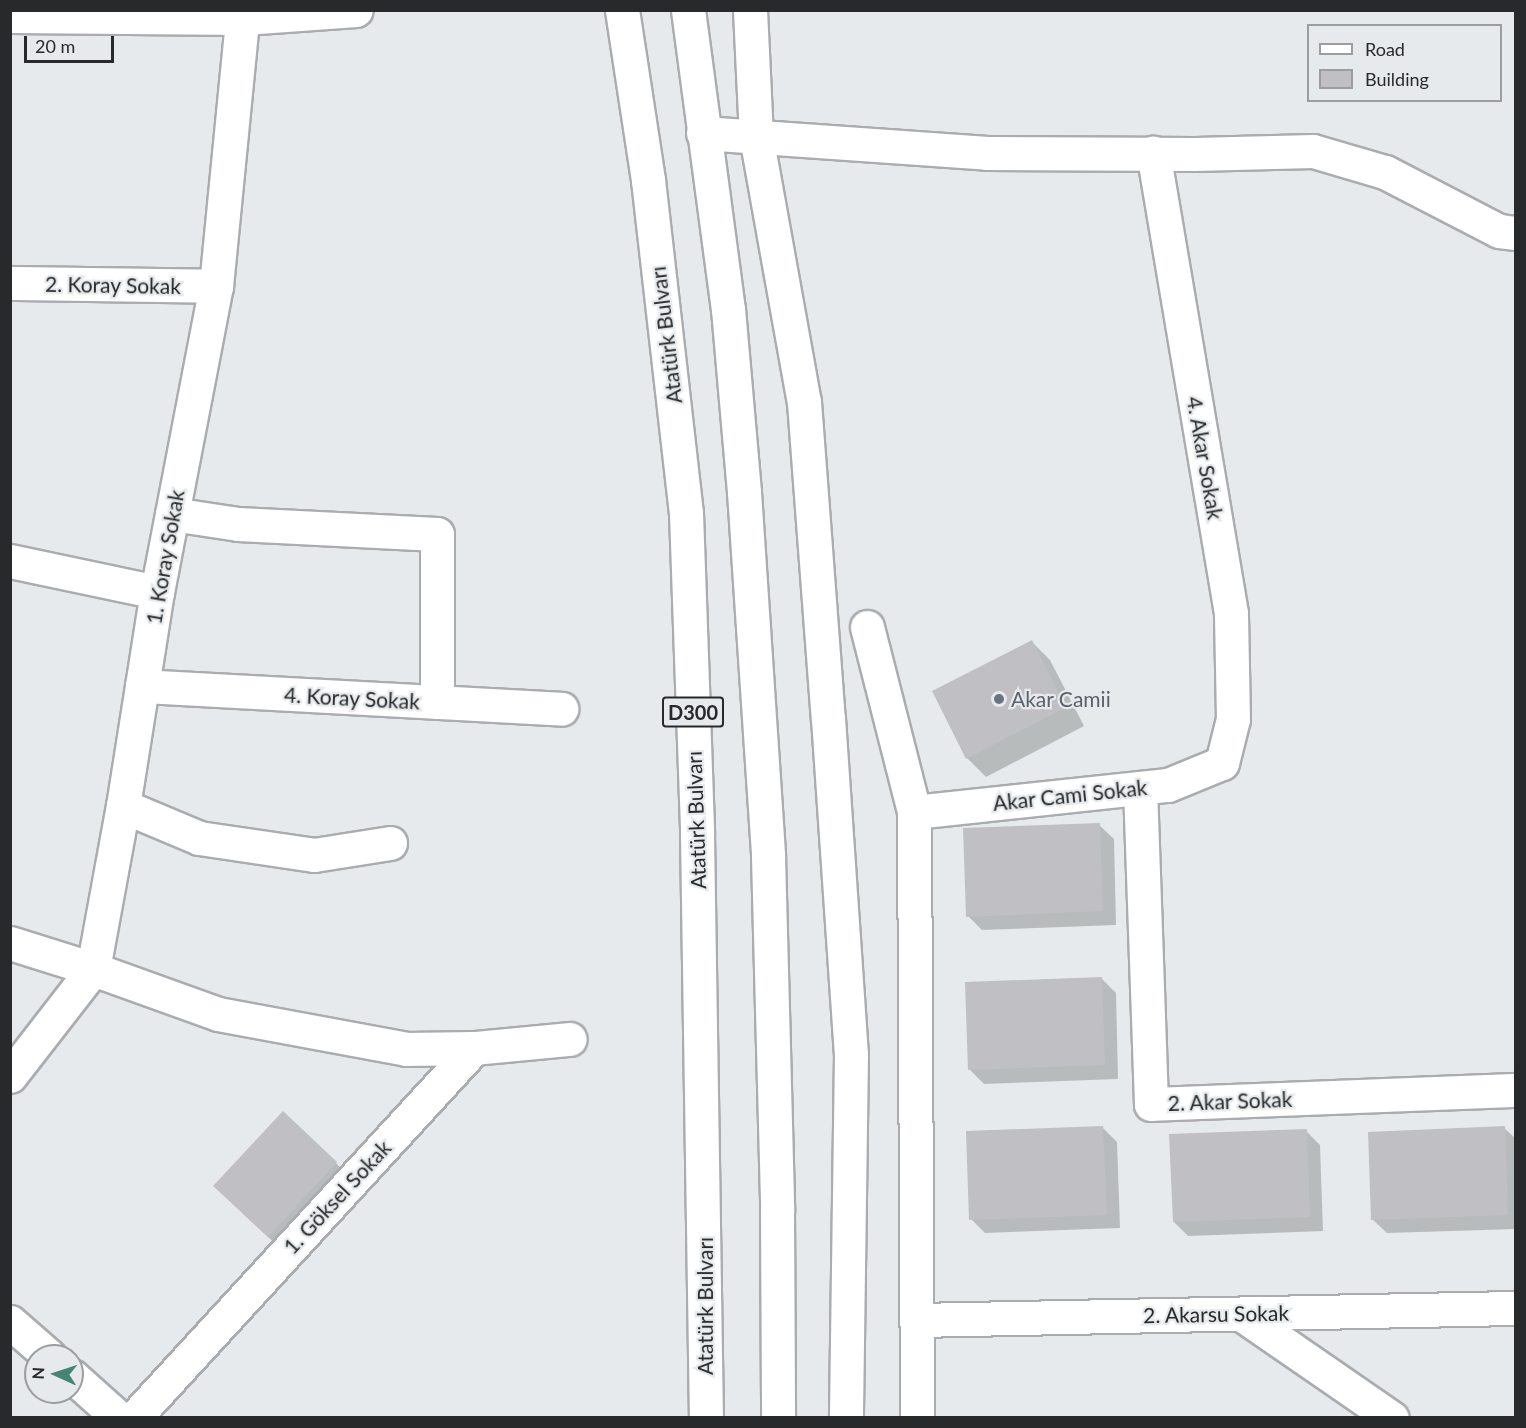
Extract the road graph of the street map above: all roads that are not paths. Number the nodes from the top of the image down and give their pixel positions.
1 (356, 10) edge
2 (688, 10) edge
3 (750, 10) edge
4 (622, 11) edge
5 (30, 14) edge
6 (244, 14) edge
7 (703, 133) junction
8 (756, 136) junction
9 (1153, 153) junction
10 (1515, 233) edge
11 (10, 283) edge
12 (216, 286) junction
13 (172, 514) junction
14 (10, 561) edge
15 (157, 592) junction
16 (867, 627) dead end
17 (142, 686) junction
18 (437, 702) junction
19 (561, 709) dead end
20 (1222, 763) joint
21 (1140, 788) junction
22 (123, 806) junction
23 (914, 812) junction
24 (390, 843) dead end
25 (10, 944) edge
26 (93, 969) junction
27 (570, 1039) dead end
28 (474, 1047) junction
29 (10, 1076) edge
30 (1515, 1090) edge
31 (1515, 1308) edge
32 (1241, 1314) junction
33 (916, 1320) junction
34 (10, 1322) edge
35 (35, 1344) edge
36 (84, 1387) edge
37 (119, 1418) edge
38 (134, 1418) edge
39 (706, 1418) edge
40 (778, 1418) edge
41 (846, 1418) edge
42 (917, 1418) edge
43 (1392, 1418) edge

1 - 6 main road
2 - 7 main road
3 - 8 main road
4 - 39 main road, Atatürk Bulvarı / D300
5 - 6 main road
6 - 12 main road, 1. Koray Sokak
7 - 8 main road
7 - 40 main road
8 - 9 main road
8 - 41 main road
9 - 10 main road
9 - 20 main road, 4. Akar Sokak
11 - 12 main road, 2. Koray Sokak
12 - 13 main road, 1. Koray Sokak
13 - 15 main road, 1. Koray Sokak
13 - 18 main road
14 - 15 main road
15 - 17 main road, 1. Koray Sokak
16 - 23 main road
17 - 18 main road, 4. Koray Sokak
17 - 22 main road, 1. Koray Sokak
18 - 19 main road, 4. Koray Sokak
20 - 21 main road, Akar Cami Sokak
21 - 23 main road, Akar Cami Sokak
21 - 30 main road, 2. Akar Sokak
22 - 24 main road
22 - 26 main road, 1. Koray Sokak
23 - 33 main road
25 - 26 main road
26 - 28 main road
26 - 29 main road, 1. Koray Sokak
27 - 28 main road
28 - 38 main road, 1. Göksel Sokak
31 - 32 main road, 2. Akarsu Sokak
32 - 33 main road, 2. Akarsu Sokak
32 - 43 main road
33 - 42 main road
34 - 35 main road
36 - 37 main road

